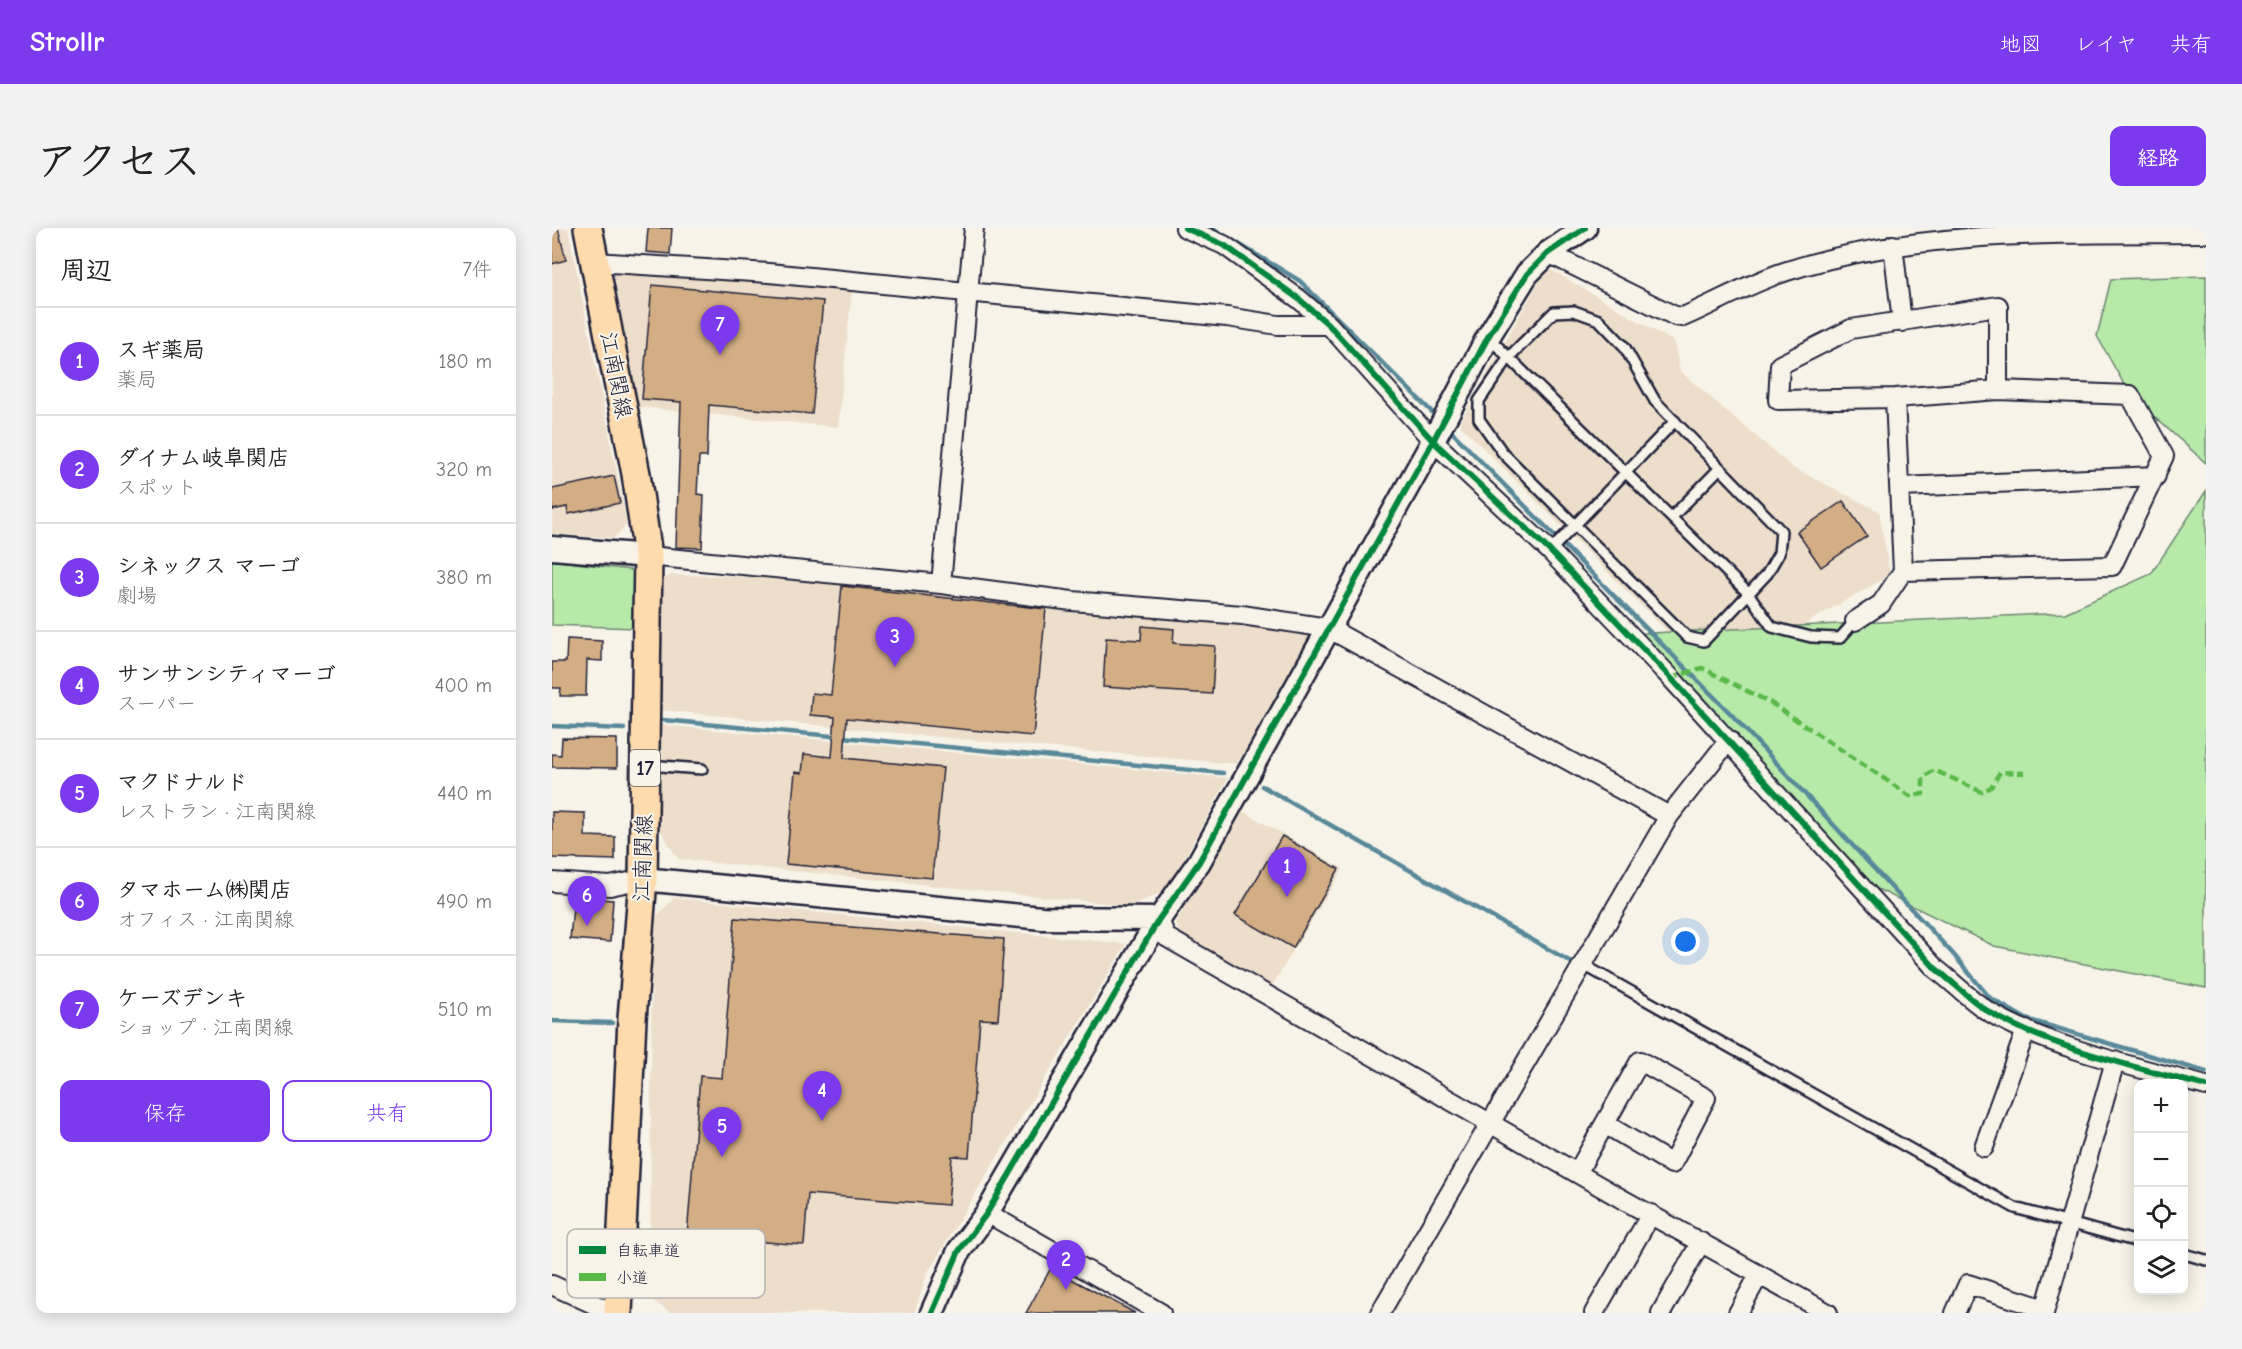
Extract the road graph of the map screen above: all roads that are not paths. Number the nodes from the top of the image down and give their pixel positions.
1 (588, 228) edge
2 (974, 228) edge
3 (1185, 228) edge
4 (1585, 228) edge
5 (2206, 233) edge
6 (1893, 245) junction
7 (1548, 253) junction
8 (595, 262) junction
9 (969, 294) junction
10 (1902, 322) junction
11 (1329, 325) junction
12 (1488, 337) junction
13 (1509, 357) junction
14 (1998, 390) junction
15 (1895, 398) junction
16 (1675, 422) junction
17 (1433, 441) junction
18 (1720, 468) junction
19 (1626, 472) junction
20 (2156, 476) junction
21 (1901, 487) junction
22 (1672, 517) junction
23 (1575, 525) junction
24 (552, 548) edge
25 (1550, 551) junction
26 (648, 556) junction
27 (1903, 571) junction
28 (941, 584) junction
29 (1748, 592) junction
30 (1855, 621) joint
31 (1328, 628) junction
32 (1729, 740) junction
33 (645, 765) junction
34 (702, 769) dead end
35 (1669, 816) junction
36 (643, 879) junction
37 (552, 882) edge
38 (1159, 919) junction
39 (1582, 964) junction
40 (2026, 1030) junction
41 (2115, 1061) junction
42 (2206, 1086) edge
43 (1489, 1122) junction
44 (1605, 1124) junction
45 (1984, 1147) dead end
46 (1577, 1173) junction
47 (987, 1213) junction
48 (1651, 1214) junction
49 (2069, 1223) junction
50 (622, 1229) edge
51 (2135, 1241) edge
52 (1701, 1242) junction
53 (2188, 1255) edge
54 (2206, 1260) edge
55 (1760, 1275) junction
56 (552, 1285) edge
57 (567, 1292) edge
58 (580, 1298) edge
59 (619, 1298) edge
60 (2044, 1311) edge
61 (613, 1313) edge
62 (618, 1313) edge
63 (932, 1313) edge
64 (1161, 1313) edge
65 (1380, 1313) edge
66 (1594, 1313) edge
67 (1661, 1313) edge
68 (1738, 1313) edge
69 (1828, 1313) edge
70 (1954, 1313) edge

1 - 8 main road, 江南関線 / 17
2 - 9 street
3 - 11 street
4 - 7 street
5 - 6 street
6 - 7 street
6 - 10 street
7 - 12 street
8 - 9 street
8 - 26 main road, 江南関線 / 17
9 - 11 street
9 - 28 street
10 - 14 street
10 - 15 street
11 - 17 street
12 - 13 lane
12 - 17 street
13 - 16 lane
13 - 19 lane
13 - 23 lane
14 - 15 street
14 - 20 street
15 - 21 street
16 - 18 lane
16 - 19 lane
17 - 25 street
17 - 31 street
18 - 22 lane
18 - 29 lane
19 - 22 lane
19 - 23 lane
20 - 21 street
20 - 27 street
21 - 27 street
22 - 29 lane
23 - 25 lane
23 - 29 lane
24 - 26 street
25 - 32 street
26 - 28 street
26 - 33 main road, 江南関線 / 17
27 - 30 street
28 - 31 street
29 - 30 lane
31 - 35 street
31 - 38 street
32 - 35 street
32 - 40 street
33 - 34 lane
33 - 36 main road, 江南関線 / 17
35 - 39 street
36 - 37 street
36 - 38 street
36 - 50 main road, 江南関線 / 17
38 - 43 street
38 - 47 street
39 - 43 street
39 - 49 lane
40 - 41 street
40 - 45 street
41 - 42 street
41 - 49 street
43 - 46 street
43 - 65 street
44 - 44 street
44 - 46 street
46 - 48 street
47 - 63 street
47 - 64 street
48 - 52 street
48 - 66 street
49 - 51 lane
49 - 60 street
52 - 55 street
52 - 67 street
53 - 54 lane
55 - 68 street
55 - 69 street
56 - 57 street
58 - 61 street
59 - 62 main road, 江南関線 / 17
60 - 70 street

